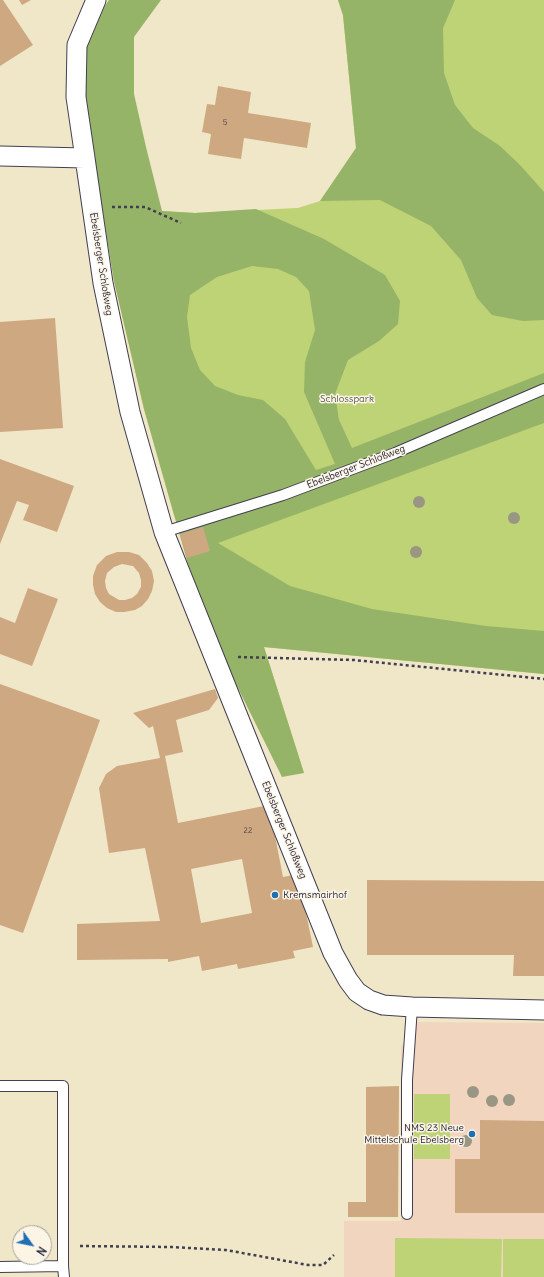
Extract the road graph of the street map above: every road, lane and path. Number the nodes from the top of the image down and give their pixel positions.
1 (96, 0) edge
2 (0, 156) edge
3 (85, 158) junction
4 (92, 208) junction
5 (181, 223) dead end
6 (544, 389) edge
7 (164, 532) junction
8 (233, 657) dead end
9 (544, 679) edge
10 (412, 1008) junction
11 (544, 1010) edge
12 (0, 1086) edge
13 (407, 1214) dead end
14 (63, 1246) junction
15 (334, 1255) dead end
16 (63, 1266) junction
17 (0, 1267) edge
18 (64, 1277) edge

1 - 3 street, Ebelsberger Schloßweg
2 - 3 street
3 - 4 street, Ebelsberger Schloßweg
4 - 5 path
4 - 7 street, Ebelsberger Schloßweg
6 - 7 lane, Ebelsberger Schloßweg
7 - 10 street, Ebelsberger Schloßweg
8 - 9 path
10 - 11 street, Ebelsberger Schloßweg
10 - 13 lane
12 - 14 lane
14 - 15 path
14 - 16 lane
16 - 17 lane
16 - 18 lane

